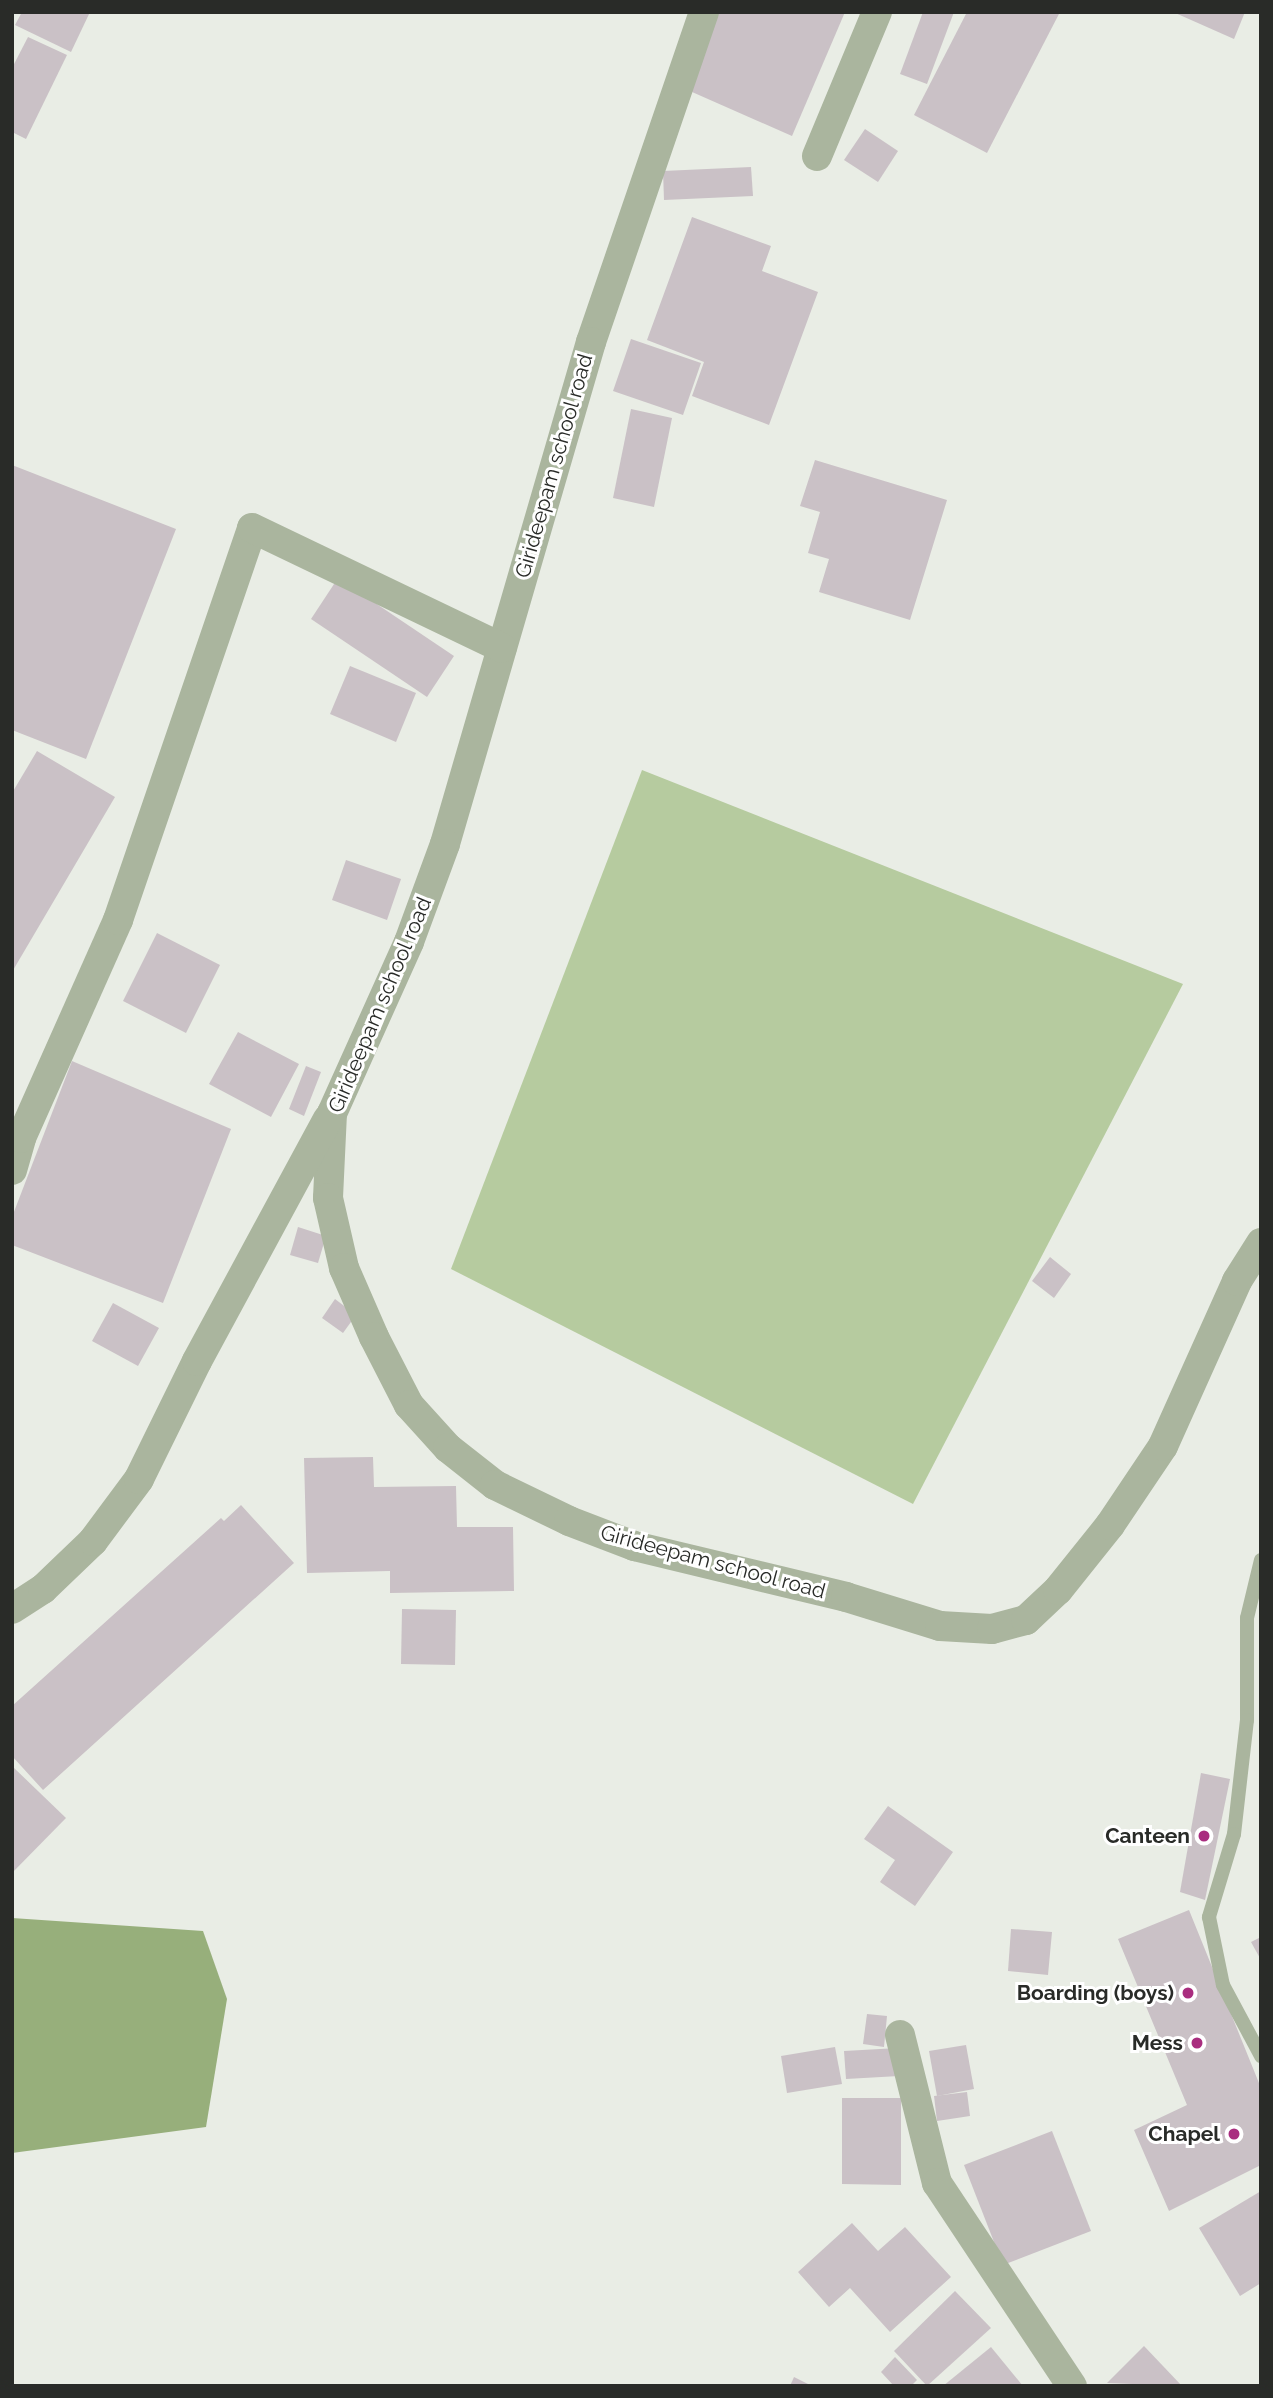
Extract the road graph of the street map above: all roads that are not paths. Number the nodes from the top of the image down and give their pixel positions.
1 (704, 12) edge
2 (877, 12) edge
3 (817, 156) dead end
4 (502, 648) junction
5 (332, 1113) junction
6 (12, 1170) edge
7 (1261, 1242) edge
8 (1261, 1560) edge
9 (12, 1609) edge
10 (900, 2035) dead end
11 (1261, 2056) edge
12 (1072, 2386) edge

1 - 4 street, Girideepam school road
2 - 3 street
4 - 5 street, Girideepam school road
4 - 6 street
5 - 7 street, Girideepam school road
5 - 9 street
8 - 11 lane
10 - 12 street

